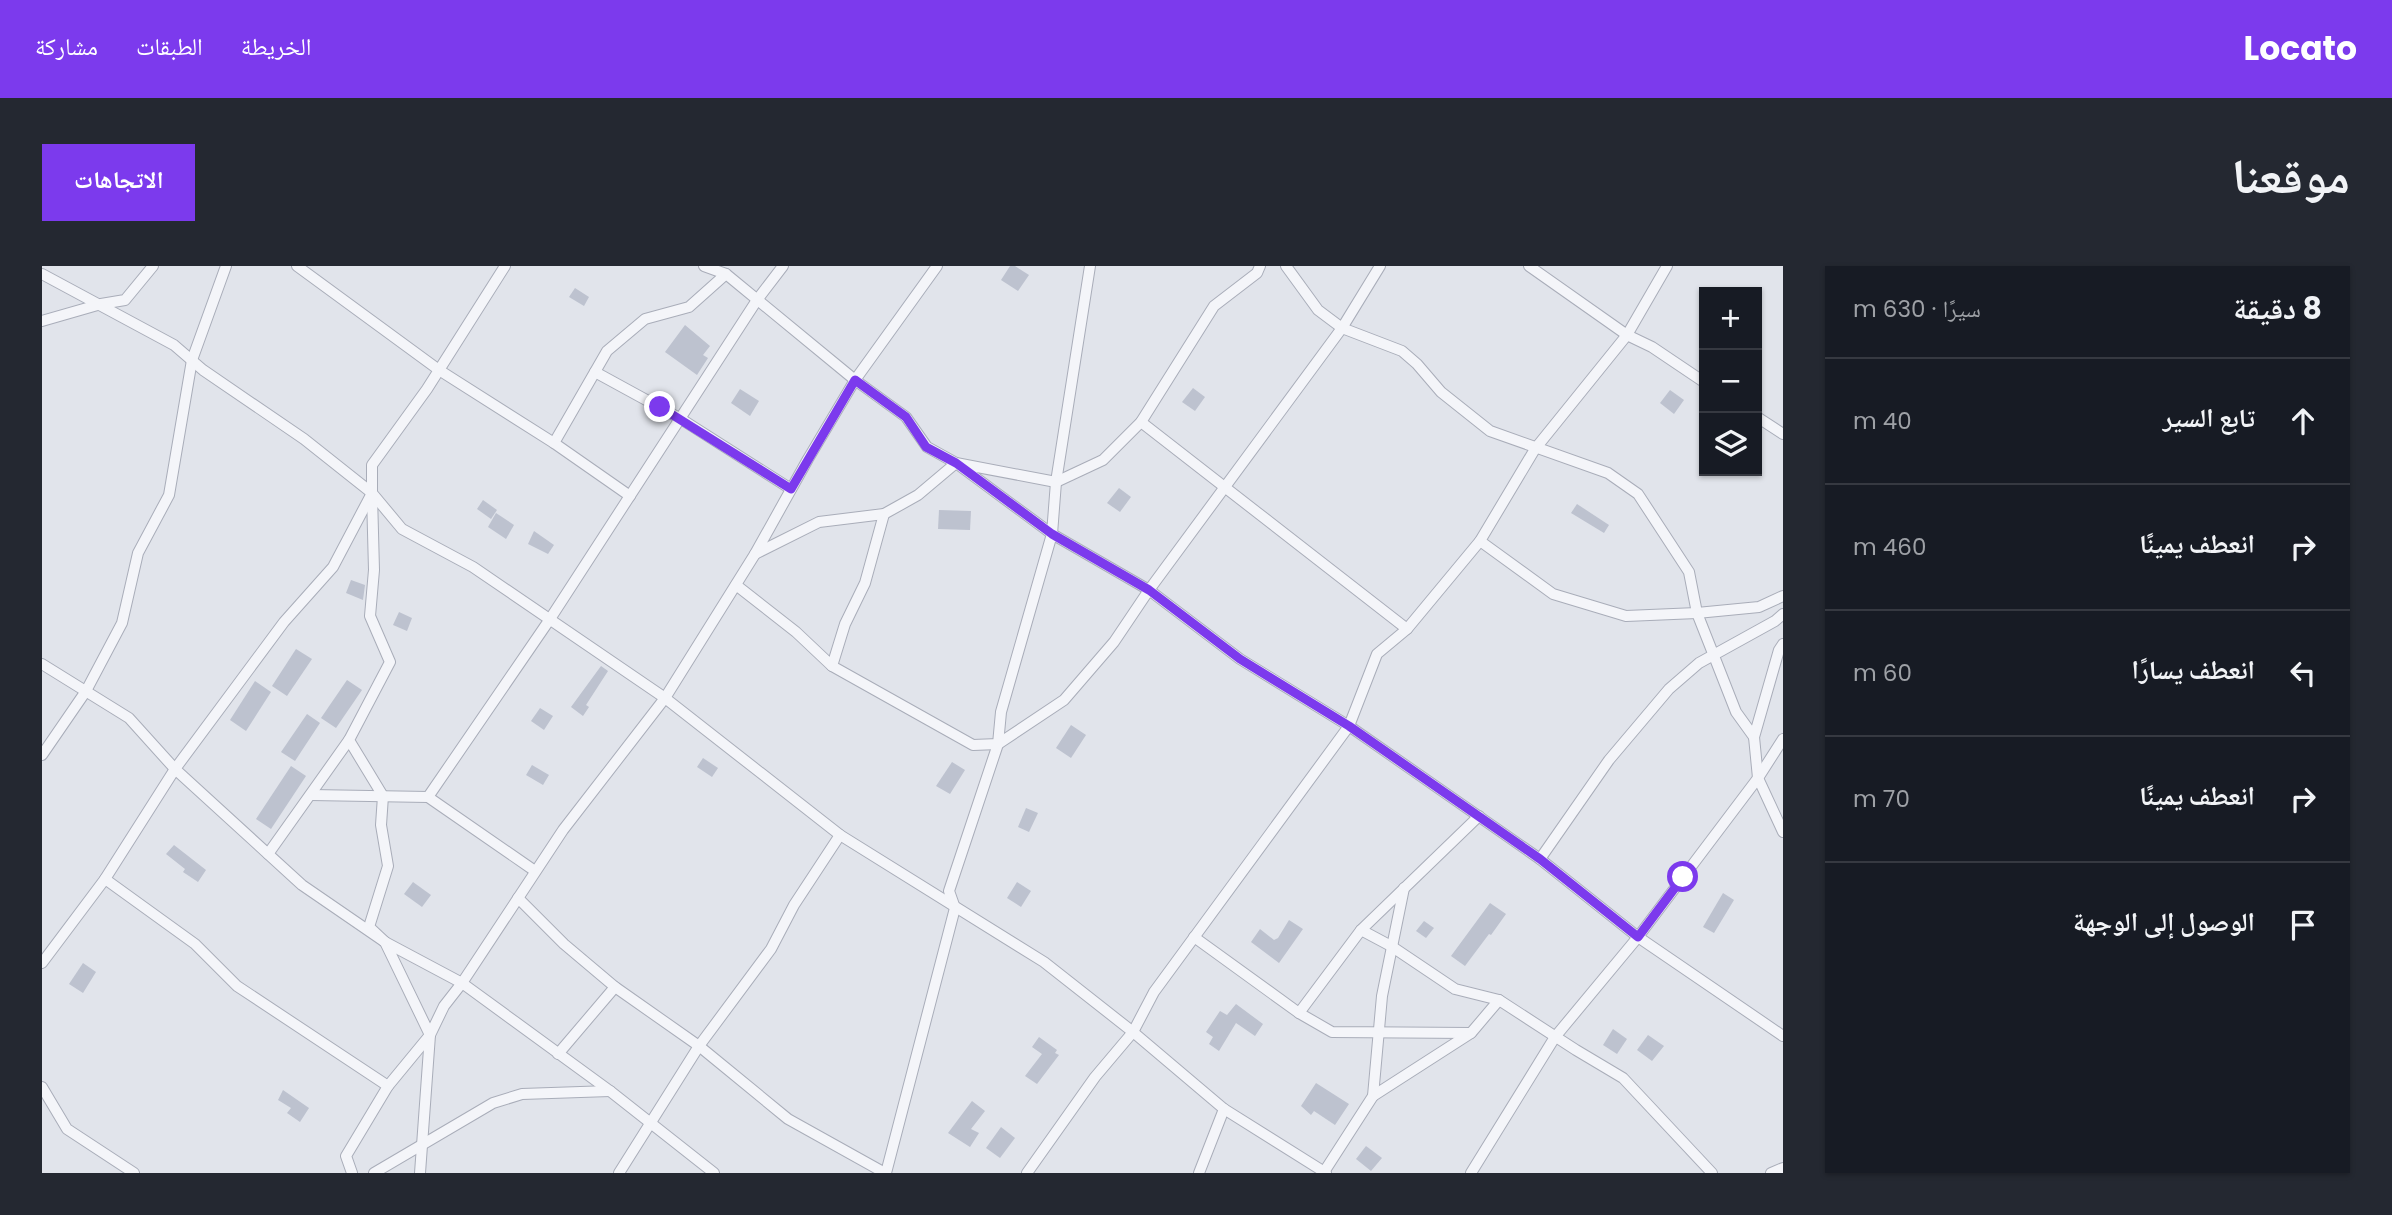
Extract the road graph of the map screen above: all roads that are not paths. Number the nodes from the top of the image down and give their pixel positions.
1 (153, 266) edge
2 (226, 266) edge
3 (298, 266) edge
4 (504, 266) edge
5 (705, 266) edge
6 (783, 266) edge
7 (937, 266) edge
8 (1090, 266) edge
9 (1260, 266) edge
10 (1286, 266) edge
11 (1380, 266) edge
12 (1529, 266) edge
13 (1667, 266) edge
14 (42, 274) edge
15 (726, 274) junction
16 (757, 300) junction
17 (101, 304) junction
18 (42, 321) edge
19 (1342, 328) junction
20 (1627, 335) junction
21 (192, 360) junction
22 (439, 370) junction
23 (595, 372) junction
24 (1699, 379) edge
25 (855, 380) junction
26 (681, 419) junction
27 (1762, 420) edge
28 (1141, 422) junction
29 (1783, 434) edge
30 (554, 443) junction
31 (1535, 449) junction
32 (956, 463) junction
33 (1056, 482) junction
34 (1226, 488) junction
35 (791, 489) junction
36 (372, 493) junction
37 (631, 496) junction
38 (884, 514) junction
39 (1052, 534) junction
40 (1480, 541) junction
41 (755, 554) junction
42 (736, 585) junction
43 (1149, 590) junction
44 (1783, 596) edge
45 (1697, 613) junction
46 (1783, 614) edge
47 (550, 620) junction
48 (1407, 629) junction
49 (1783, 644) edge
50 (1714, 656) junction
51 (42, 664) edge
52 (832, 666) junction
53 (86, 691) junction
54 (665, 698) junction
55 (1349, 726) junction
56 (1754, 737) junction
57 (1783, 739) edge
58 (349, 740) junction
59 (998, 744) junction
60 (42, 755) edge
61 (175, 769) junction
62 (1758, 778) junction
63 (311, 795) junction
64 (383, 796) junction
65 (428, 797) junction
66 (1479, 816) junction
67 (1783, 832) edge
68 (839, 835) junction
69 (268, 854) junction
70 (1540, 859) junction
71 (536, 871) junction
72 (105, 879) junction
73 (1404, 888) junction
74 (518, 898) junction
75 (956, 908) junction
76 (1361, 930) junction
77 (1194, 937) junction
78 (1638, 937) junction
79 (385, 943) junction
80 (1391, 946) junction
81 (42, 964) edge
82 (462, 983) junction
83 (615, 987) junction
84 (1499, 1000) junction
85 (1299, 1013) junction
86 (1133, 1032) junction
87 (1377, 1032) junction
88 (1471, 1033) junction
89 (430, 1035) junction
90 (1783, 1036) edge
91 (1555, 1037) junction
92 (699, 1046) junction
93 (558, 1054) junction
94 (388, 1086) junction
95 (42, 1087) edge
96 (610, 1091) junction
97 (1373, 1096) junction
98 (1224, 1109) junction
99 (650, 1124) junction
100 (421, 1144) junction
101 (1783, 1168) edge
102 (1325, 1172) edge
103 (134, 1173) edge
104 (352, 1173) edge
105 (374, 1173) edge
106 (420, 1173) edge
107 (619, 1173) edge
108 (714, 1173) edge
109 (885, 1173) edge
110 (1027, 1173) edge
111 (1199, 1173) edge
112 (1471, 1173) edge
113 (1712, 1173) edge
114 (1771, 1173) edge

1 - 17 street
2 - 21 street
3 - 22 street
4 - 22 street
5 - 15 street
6 - 16 street
7 - 25 street
8 - 33 street
9 - 28 street
10 - 19 street
11 - 19 street
12 - 20 street
13 - 20 street
14 - 17 street
15 - 16 street
15 - 23 street
16 - 25 street
16 - 26 street
17 - 18 street
17 - 21 street
19 - 31 street
19 - 34 street
20 - 24 street
20 - 31 street
21 - 36 street
21 - 53 street
22 - 30 street
22 - 36 street
23 - 26 street
23 - 30 street
25 - 32 street
25 - 35 street
26 - 35 street
26 - 37 street
27 - 29 street
28 - 33 street
28 - 34 street
30 - 37 street
31 - 40 street
31 - 45 street
32 - 33 street
32 - 38 street
32 - 39 street
33 - 39 street
34 - 43 street
34 - 48 street
35 - 41 street
36 - 47 street
36 - 58 street
36 - 61 street
37 - 47 street
38 - 41 street
38 - 52 street
39 - 43 street
39 - 59 street
40 - 45 street
40 - 48 street
41 - 42 street
42 - 52 street
42 - 54 street
43 - 55 street
43 - 59 street
44 - 45 street
45 - 50 street
46 - 50 street
47 - 54 street
47 - 65 street
48 - 55 street
49 - 56 street
50 - 56 street
50 - 70 street
51 - 53 street
52 - 59 street
53 - 60 street
53 - 61 street
54 - 68 street
54 - 71 street
55 - 66 street
55 - 77 street
56 - 62 street
57 - 62 street
58 - 63 street
58 - 64 street
59 - 75 street
61 - 69 street
61 - 72 street
62 - 67 street
62 - 78 street
63 - 64 street
63 - 69 street
64 - 65 street
64 - 79 street
65 - 71 street
66 - 70 street
66 - 73 street
68 - 75 street
68 - 92 street
69 - 79 street
70 - 78 street
71 - 74 street
72 - 81 street
72 - 94 street
73 - 76 street
73 - 80 street
74 - 82 street
74 - 83 street
75 - 86 street
75 - 109 street
76 - 80 street
76 - 85 street
77 - 85 street
77 - 86 street
78 - 90 street
78 - 91 street
79 - 82 street
79 - 89 street
80 - 84 street
80 - 87 street
82 - 89 street
82 - 93 street
83 - 92 street
83 - 93 street
84 - 88 street
84 - 91 street
85 - 87 street
86 - 98 street
86 - 110 street
87 - 88 street
87 - 97 street
88 - 97 street
89 - 94 street
89 - 100 street
91 - 112 street
91 - 113 street
92 - 99 street
92 - 109 street
93 - 96 street
94 - 104 street
95 - 103 street
96 - 99 street
96 - 100 street
97 - 102 street
98 - 102 street
98 - 111 street
99 - 107 street
99 - 108 street
100 - 105 street
100 - 106 street
101 - 114 street

